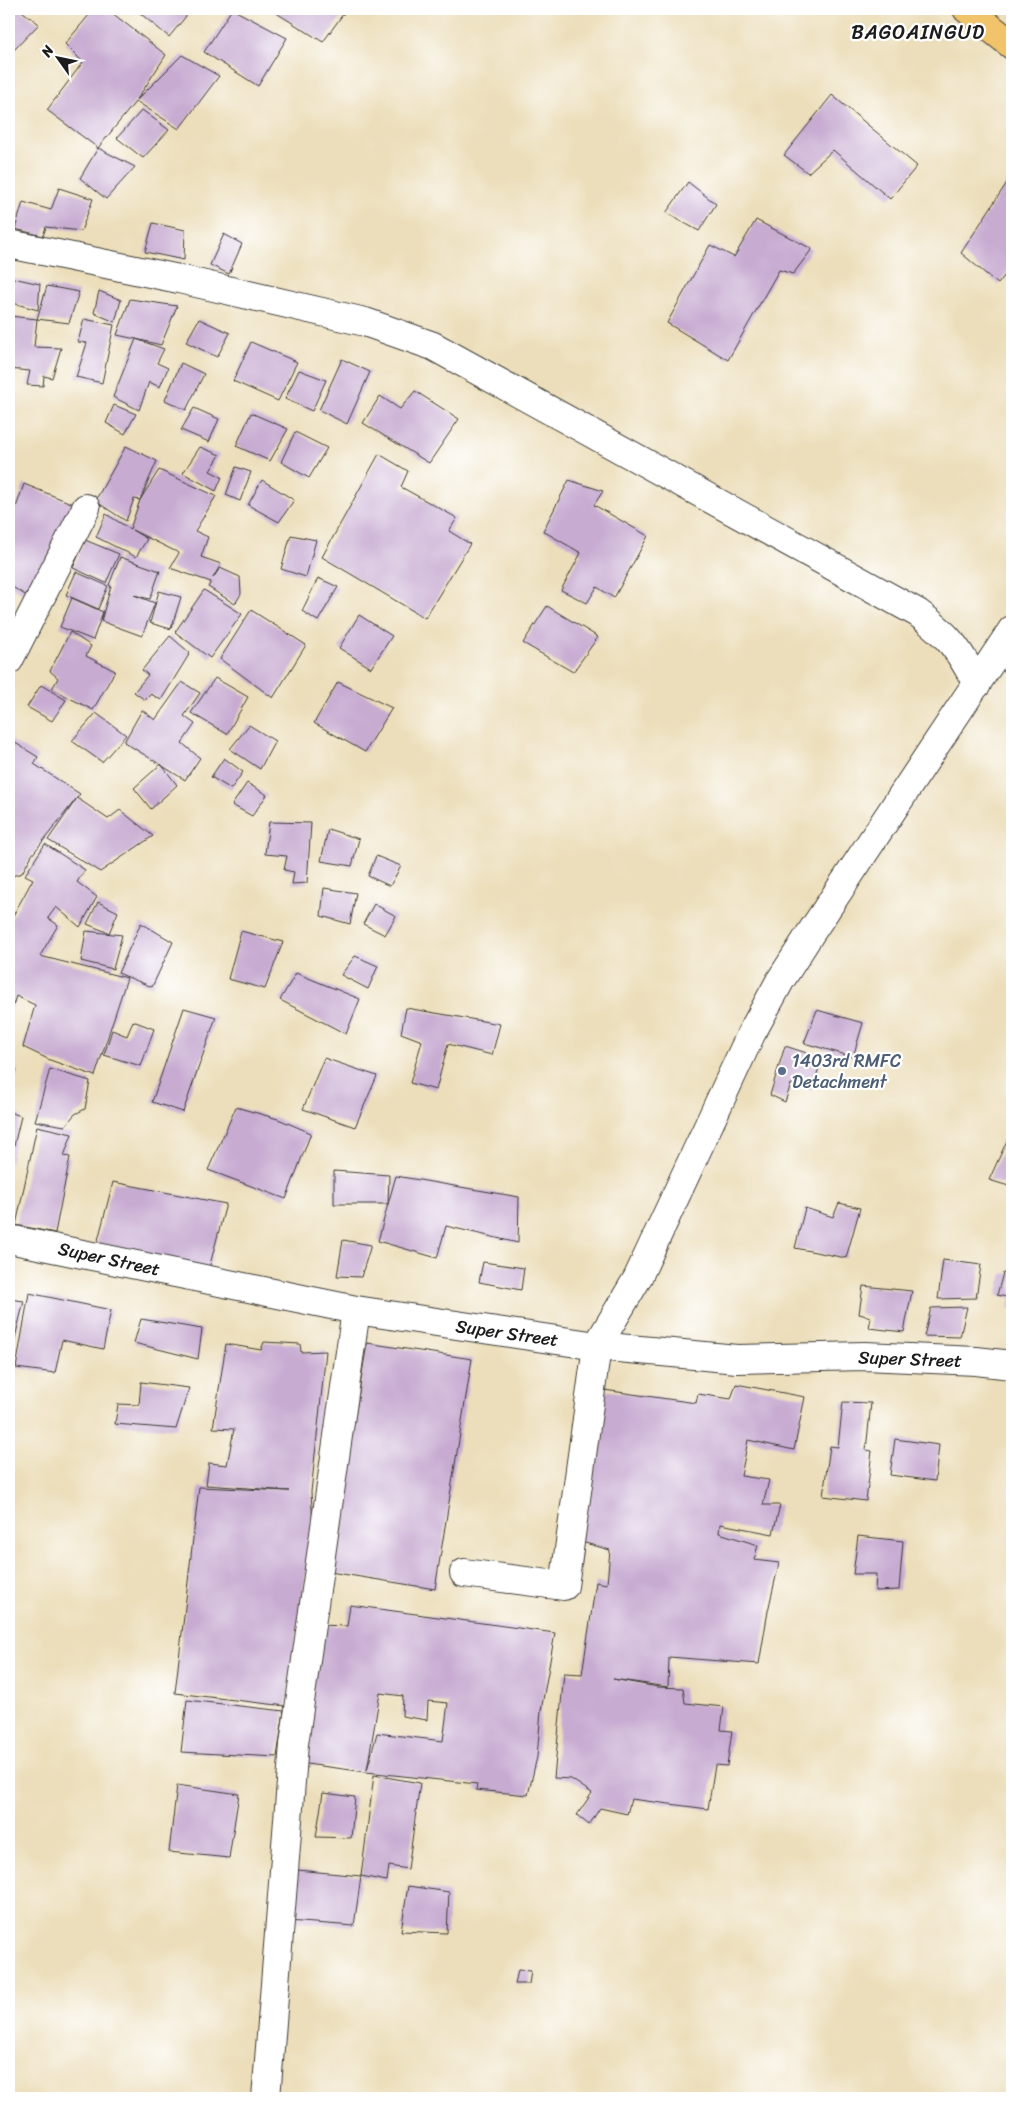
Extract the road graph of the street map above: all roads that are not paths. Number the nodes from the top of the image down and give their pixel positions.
1 (968, 9) edge
2 (1012, 45) edge
3 (9, 244) edge
4 (86, 508) dead end
5 (1012, 630) edge
6 (9, 660) edge
7 (977, 684) junction
8 (9, 1239) edge
9 (356, 1310) junction
10 (597, 1346) junction
11 (1012, 1365) edge
12 (464, 1573) dead end
13 (266, 2098) edge

1 - 2 highway
3 - 7 street
4 - 6 street
5 - 7 street
7 - 10 street
8 - 9 street, Super Street
9 - 10 street, Super Street
9 - 13 street
10 - 11 street, Super Street
10 - 12 street

